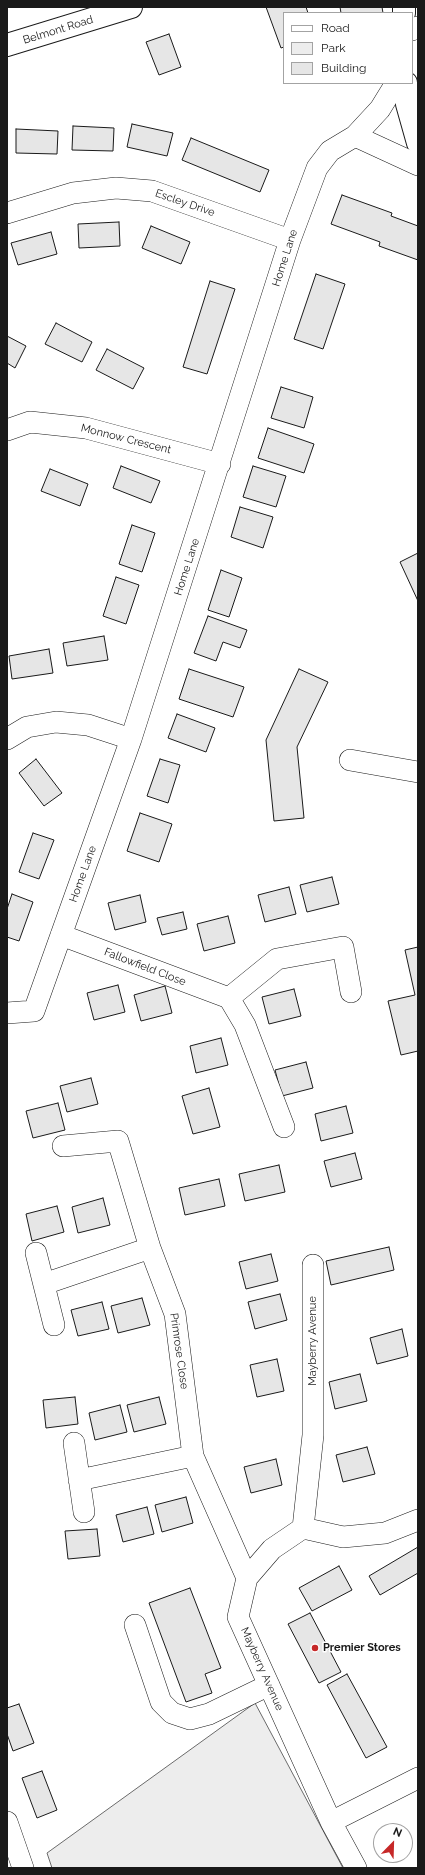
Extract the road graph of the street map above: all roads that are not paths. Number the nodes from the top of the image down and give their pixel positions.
1 (131, 7) edge
2 (7, 45) edge
3 (395, 84) edge
4 (406, 84) edge
5 (355, 136) junction
6 (418, 143) edge
7 (418, 165) edge
8 (7, 213) edge
9 (290, 240) junction
10 (7, 430) edge
11 (220, 464) junction
12 (7, 739) edge
13 (131, 739) junction
14 (350, 760) dead end
15 (418, 772) edge
16 (61, 935) junction
17 (351, 992) dead end
18 (229, 998) junction
19 (7, 1013) edge
20 (284, 1127) dead end
21 (63, 1146) dead end
22 (150, 1248) junction
23 (36, 1253) dead end
24 (313, 1265) dead end
25 (44, 1284) junction
26 (54, 1325) dead end
27 (74, 1443) dead end
28 (193, 1456) junction
29 (79, 1480) junction
30 (84, 1512) dead end
31 (418, 1520) edge
32 (303, 1528) junction
33 (247, 1578) junction
34 (135, 1625) dead end
35 (269, 1685) junction
36 (418, 1778) edge
37 (7, 1822) edge
38 (331, 1822) junction
39 (23, 1868) edge
40 (356, 1868) edge

1 - 2 main road, Belmont Road
3 - 5 street, Home Lane
4 - 6 main road
5 - 7 street
5 - 9 street, Home Lane
8 - 9 street, Escley Drive
9 - 11 street, Home Lane
10 - 11 street, Monnow Crescent
11 - 13 street, Home Lane
12 - 13 street
13 - 16 street, Home Lane
14 - 15 street
16 - 18 street, Fallowfield Close
16 - 19 street, Home Lane
17 - 18 street
18 - 20 street
21 - 22 street, Primrose Close
22 - 25 street
22 - 28 street, Primrose Close
23 - 25 street
24 - 32 street, Mayberry Avenue
25 - 26 street
27 - 29 street
28 - 29 street
28 - 33 street, Primrose Close
29 - 30 street
31 - 32 street
32 - 33 street, Mayberry Avenue
33 - 35 street, Mayberry Avenue
34 - 35 street
35 - 38 street, Mayberry Avenue
36 - 38 street
37 - 39 street
38 - 40 street, Mayberry Avenue

